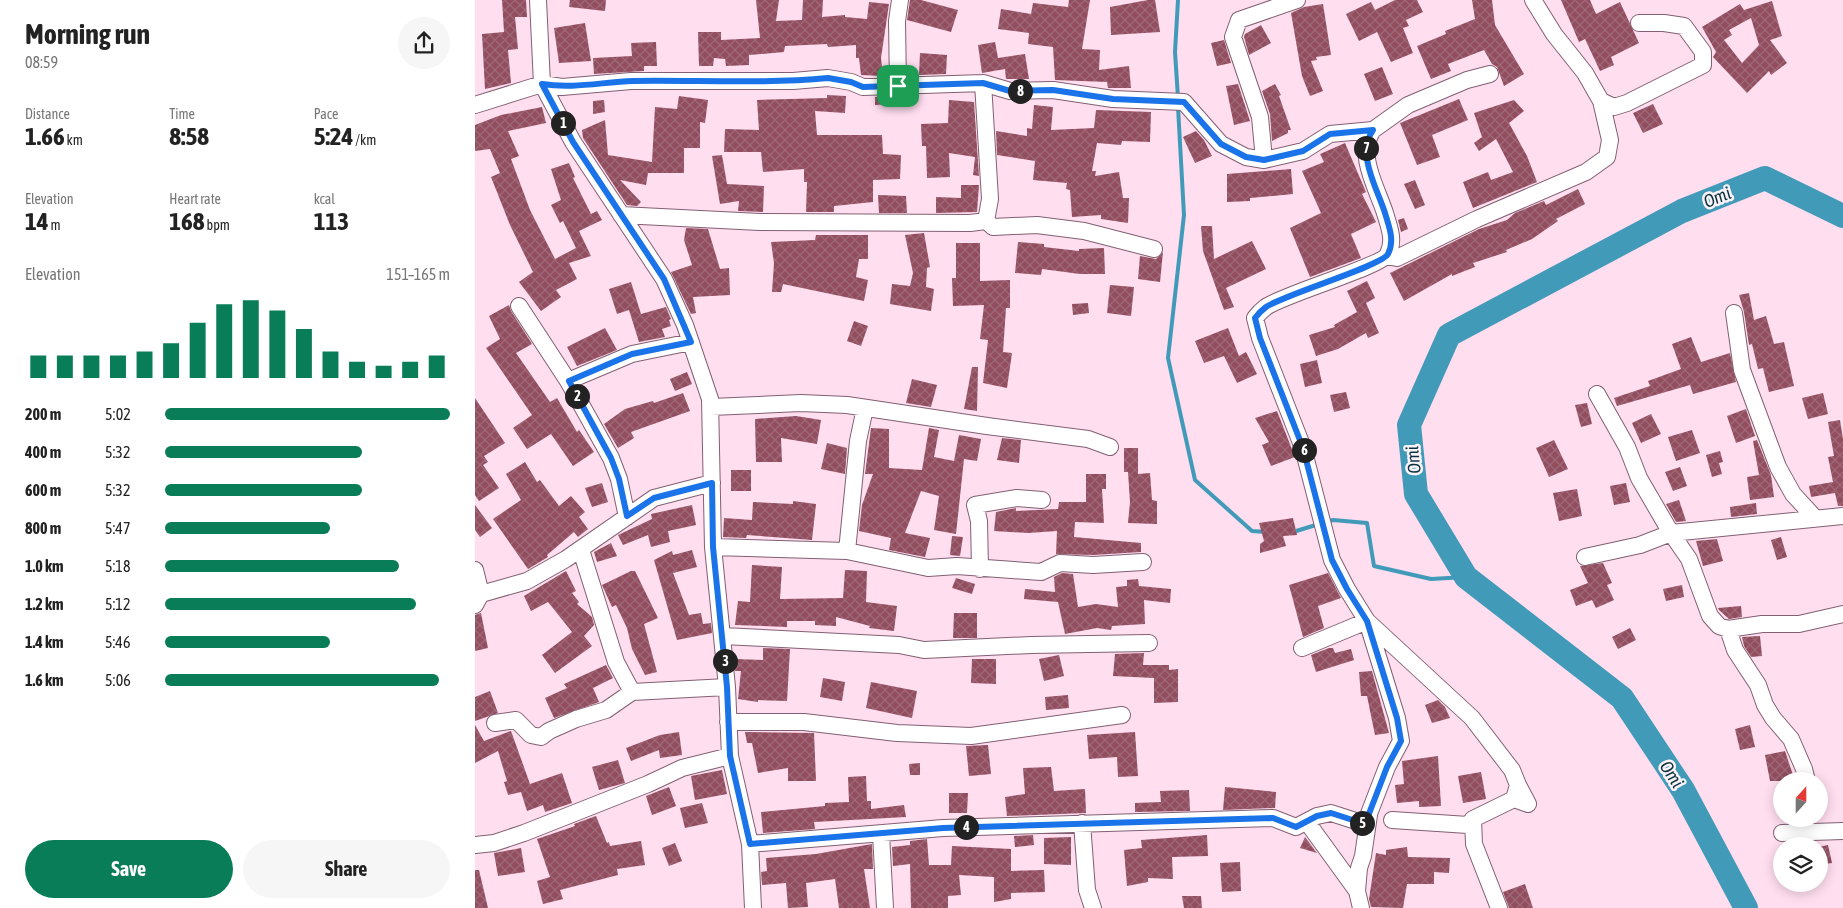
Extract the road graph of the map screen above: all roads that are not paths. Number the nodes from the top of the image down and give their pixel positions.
1 (538, 0) edge
2 (899, 0) edge
3 (1297, 0) edge
4 (1533, 0) edge
5 (1639, 23) dead end
6 (1490, 74) dead end
7 (983, 83) junction
8 (542, 84) junction
9 (898, 86) junction
10 (1601, 100) junction
11 (475, 105) edge
12 (1373, 130) junction
13 (1264, 160) junction
14 (621, 215) junction
15 (986, 221) junction
16 (1154, 249) dead end
17 (1392, 252) junction
18 (519, 306) dead end
19 (1734, 313) dead end
20 (691, 342) junction
21 (569, 381) junction
22 (1597, 394) dead end
23 (711, 407) junction
24 (865, 408) junction
25 (1110, 447) dead end
26 (712, 483) junction
27 (1042, 500) dead end
28 (627, 516) junction
29 (1843, 516) edge
30 (1815, 518) junction
31 (1671, 533) junction
32 (713, 547) junction
33 (581, 550) junction
34 (847, 551) junction
35 (1585, 556) dead end
36 (1143, 562) dead end
37 (980, 569) junction
38 (475, 570) edge
39 (478, 599) edge
40 (1843, 614) edge
41 (1367, 621) junction
42 (1728, 629) junction
43 (723, 636) junction
44 (1149, 643) dead end
45 (1302, 648) dead end
46 (727, 687) junction
47 (632, 692) junction
48 (1122, 715) dead end
49 (728, 722) junction
50 (495, 723) dead end
51 (730, 756) junction
52 (1805, 772) edge
53 (1369, 815) junction
54 (1473, 819) junction
55 (1393, 820) dead end
56 (1307, 822) junction
57 (1082, 823) junction
58 (1827, 827) edge
59 (1804, 828) edge
60 (1843, 831) edge
61 (1782, 833) dead end
62 (881, 834) junction
63 (750, 844) junction
64 (475, 845) edge
65 (1357, 892) junction
66 (753, 908) edge
67 (885, 908) edge
68 (1093, 908) edge
69 (1361, 908) edge
70 (1499, 908) edge

1 - 8 street
2 - 9 street
3 - 13 street
4 - 10 street
5 - 10 street
6 - 12 street
7 - 9 street
7 - 13 street
7 - 15 street
8 - 9 street
8 - 11 street
8 - 14 street
10 - 17 street
12 - 13 street
12 - 17 street
14 - 15 street
14 - 20 street
15 - 16 street
17 - 41 street
18 - 21 street
19 - 30 street
20 - 21 street
20 - 23 street
21 - 28 street
22 - 31 street
23 - 24 street
23 - 26 street
24 - 25 street
24 - 34 street
26 - 28 street
26 - 32 street
27 - 37 street
28 - 33 street
29 - 30 street
30 - 31 street
31 - 35 street
31 - 42 street
32 - 34 street
32 - 43 street
33 - 39 street
33 - 47 street
34 - 37 street
36 - 37 street
38 - 39 street
40 - 42 street
41 - 45 street
41 - 53 street
41 - 54 street
42 - 52 street
43 - 44 street
43 - 46 street
46 - 47 street
46 - 49 street
47 - 50 street
48 - 49 street
49 - 51 street
51 - 63 street
51 - 64 street
53 - 56 street
53 - 65 street
54 - 55 street
54 - 70 street
56 - 57 street
56 - 65 street
57 - 62 street
57 - 68 street
58 - 60 street
59 - 61 street
62 - 63 street
62 - 67 street
63 - 66 street
65 - 69 street

